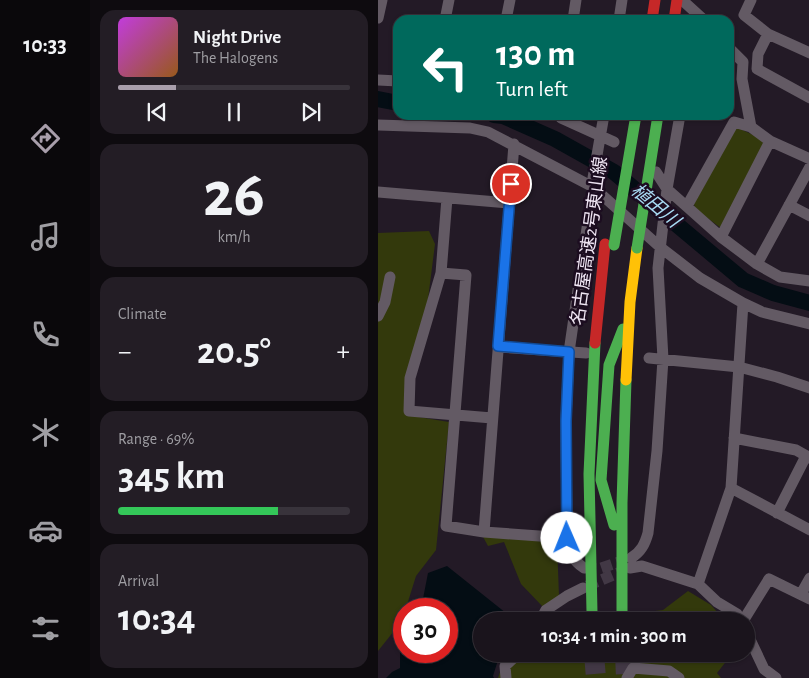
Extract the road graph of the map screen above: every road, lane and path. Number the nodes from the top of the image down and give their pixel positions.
1 (382, 0) edge
2 (449, 0) edge
3 (510, 0) edge
4 (576, 0) edge
5 (622, 0) edge
6 (646, 0) edge
7 (655, 0) edge
8 (664, 0) edge
9 (677, 0) edge
10 (682, 0) edge
11 (699, 0) edge
12 (751, 0) edge
13 (446, 15) edge
14 (507, 15) edge
15 (574, 15) edge
16 (620, 15) edge
17 (643, 15) edge
18 (653, 15) edge
19 (661, 15) edge
20 (675, 15) edge
21 (696, 15) edge
22 (698, 15) edge
23 (378, 18) edge
24 (768, 34) junction
25 (734, 53) edge
26 (810, 53) edge
27 (378, 80) edge
28 (393, 82) edge
29 (810, 98) edge
30 (566, 120) edge
31 (603, 120) edge
32 (627, 120) edge
33 (635, 120) edge
34 (644, 120) edge
35 (657, 120) edge
36 (679, 120) edge
37 (378, 125) edge
38 (751, 127) junction
39 (600, 141) junction
40 (770, 141) junction
41 (614, 142) dead end
42 (514, 144) junction
43 (810, 159) edge
44 (810, 166) edge
45 (656, 172) dead end
46 (593, 182) junction
47 (378, 192) edge
48 (667, 194) junction
49 (447, 198) junction
50 (509, 203) junction
51 (789, 205) junction
52 (687, 206) junction
53 (810, 216) edge
54 (721, 238) junction
55 (661, 241) junction
56 (617, 248) junction
57 (757, 264) junction
58 (441, 273) junction
59 (390, 277) dead end
60 (810, 281) edge
61 (631, 286) junction
62 (744, 303) junction
63 (378, 316) edge
64 (629, 316) junction
65 (810, 324) edge
66 (498, 346) junction
67 (590, 351) junction
68 (569, 352) junction
69 (663, 359) junction
70 (644, 361) joint
71 (739, 367) junction
72 (810, 388) edge
73 (455, 415) junction
74 (492, 418) junction
75 (734, 438) junction
76 (808, 457) edge
77 (635, 458) dead end
78 (731, 488) junction
79 (777, 513) junction
80 (810, 530) edge
81 (484, 532) junction
82 (567, 538) junction
83 (620, 547) junction
84 (584, 568) dead end
85 (810, 578) edge
86 (698, 584) junction
87 (583, 588) tunnel mouth
88 (805, 597) edge
89 (545, 612) edge
90 (592, 612) dead end
91 (622, 612) edge
92 (734, 612) edge
93 (748, 612) edge
94 (755, 650) edge
95 (509, 662) edge
96 (665, 674) edge
97 (506, 678) edge
98 (628, 678) edge
99 (679, 678) edge
100 (776, 678) edge

1 - 23 street
2 - 13 street
3 - 14 street
4 - 15 street
5 - 16 street
6 - 17 highway
7 - 18 highway
8 - 19 highway
9 - 20 highway
10 - 21 street
11 - 22 street
12 - 24 street
24 - 26 street
24 - 29 street
25 - 38 street
27 - 28 street
30 - 39 street
31 - 39 street
32 - 56 highway, 名古屋高速2号東山線
33 - 56 highway, bridge
34 - 56 highway
35 - 61 highway, bridge
36 - 48 street
37 - 42 street
38 - 40 street
38 - 52 street
39 - 41 street
39 - 46 street
40 - 43 street
40 - 54 street
42 - 46 street
42 - 50 street
44 - 51 street
45 - 48 street
46 - 55 street
46 - 68 street
47 - 49 street
48 - 52 street
48 - 55 street
49 - 50 street
49 - 58 street
50 - 66 street
51 - 53 street
51 - 57 street
52 - 54 street
54 - 57 street
55 - 62 street
55 - 69 street
56 - 61 highway
56 - 67 highway, 名古屋高速2号東山線
57 - 60 street
58 - 73 street
58 - 73 street
59 - 63 street
61 - 64 highway
62 - 65 street
62 - 71 street
64 - 70 highway
64 - 83 highway
64 - 83 highway
66 - 68 street
66 - 74 street
67 - 68 street
67 - 90 highway, 名古屋高速2号東山線
68 - 82 street
69 - 70 street
69 - 71 street
69 - 86 street
71 - 72 street
71 - 75 street
73 - 74 street
73 - 81 street
74 - 81 street
75 - 76 street
75 - 78 street
76 - 79 street
77 - 83 highway
78 - 79 street
78 - 86 street
79 - 80 street
81 - 82 street
82 - 84 street
83 - 91 highway
85 - 88 street
86 - 92 street
87 - 89 street
88 - 93 street
94 - 100 street
95 - 97 street
96 - 98 street
96 - 99 street

